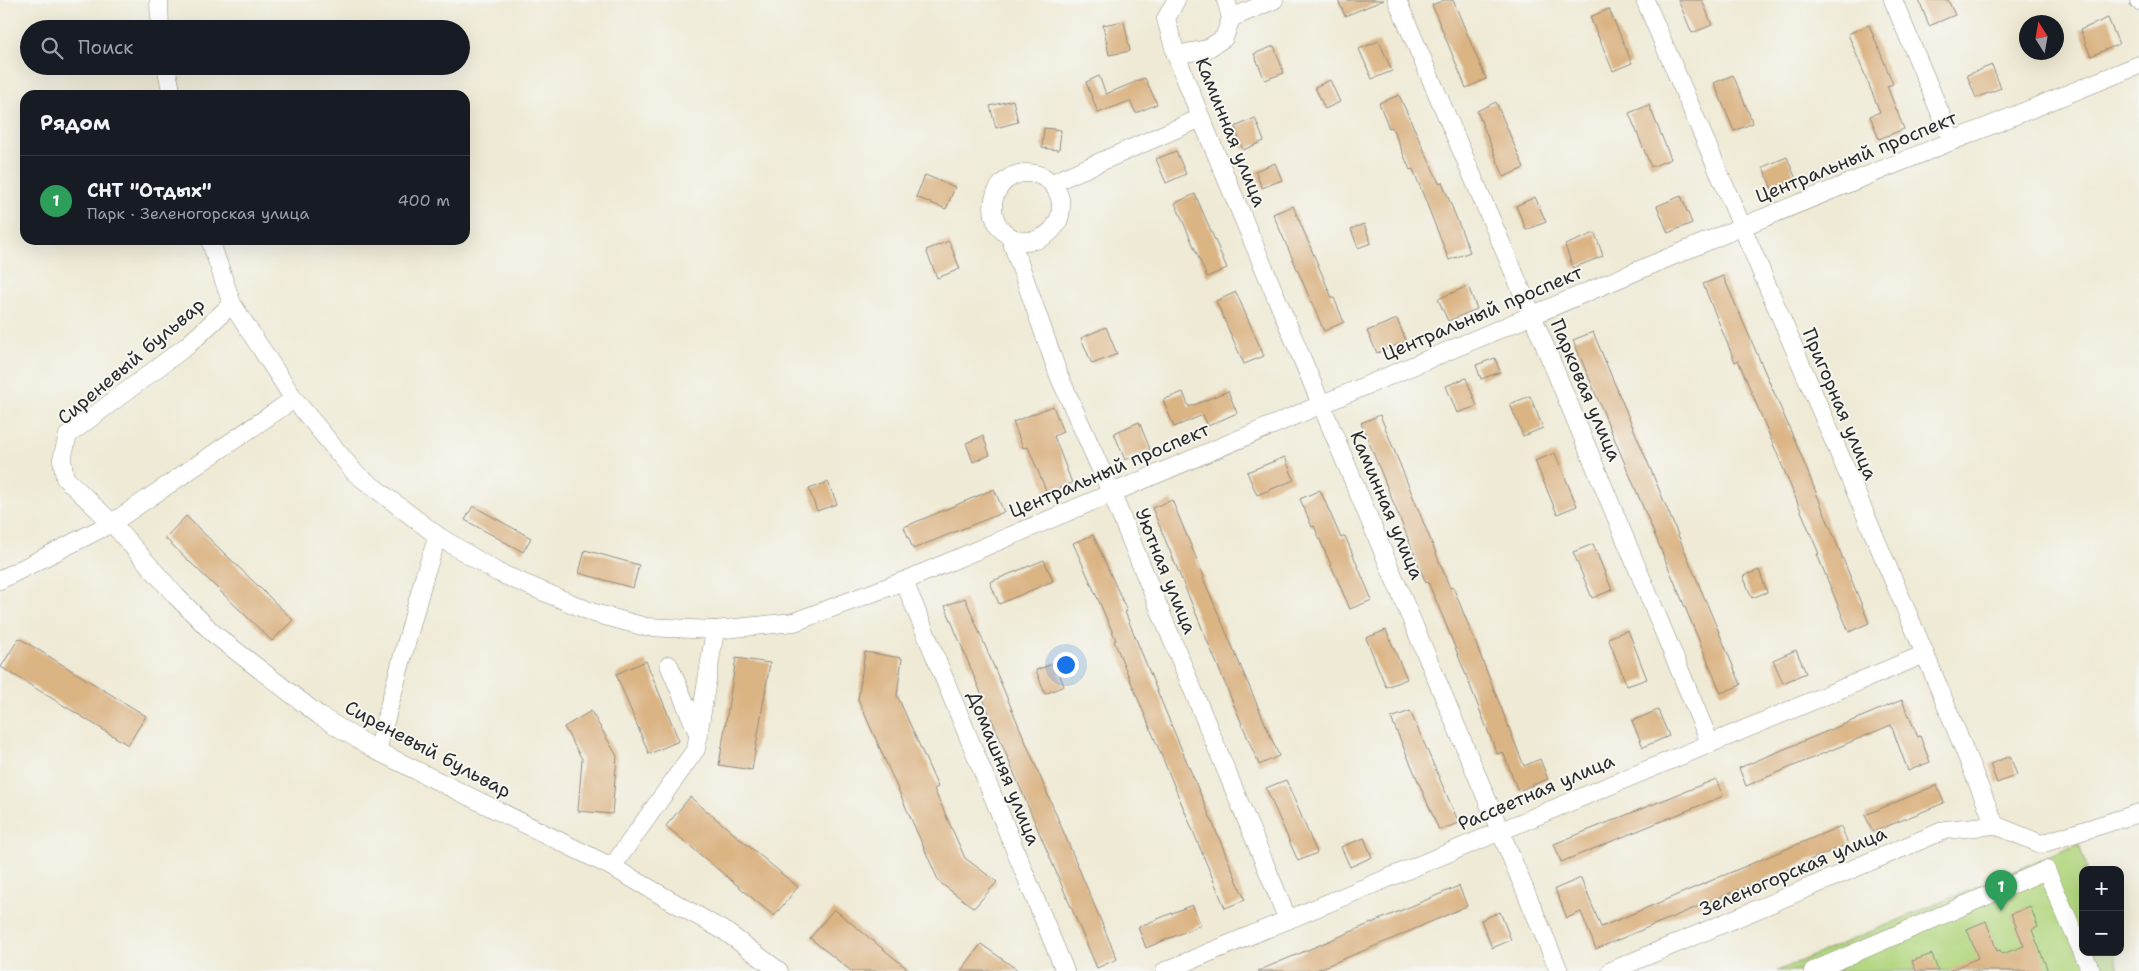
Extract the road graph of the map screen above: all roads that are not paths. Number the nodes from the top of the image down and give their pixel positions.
1 (159, 0) edge
2 (1176, 0) edge
3 (1226, 0) edge
4 (1274, 0) edge
5 (1397, 0) edge
6 (1644, 0) edge
7 (1893, 0) edge
8 (1231, 18) junction
9 (160, 20) edge
10 (1176, 56) junction
11 (2139, 65) edge
12 (168, 75) edge
13 (171, 90) edge
14 (1201, 118) junction
15 (1952, 141) junction
16 (1052, 183) junction
17 (1741, 227) junction
18 (1010, 237) junction
19 (212, 245) edge
20 (232, 304) junction
21 (1532, 315) junction
22 (294, 399) junction
23 (1321, 404) junction
24 (1111, 492) junction
25 (112, 523) junction
26 (438, 536) junction
27 (0, 580) edge
28 (904, 580) junction
29 (715, 630) junction
30 (1925, 654) junction
31 (669, 665) dead end
32 (700, 737) junction
33 (1710, 743) junction
34 (377, 751) junction
35 (2139, 812) edge
36 (1995, 825) junction
37 (1499, 830) junction
38 (2041, 844) junction
39 (612, 867) junction
40 (2046, 870) junction
41 (1288, 920) junction
42 (779, 971) edge
43 (1065, 971) edge
44 (1165, 971) edge
45 (1559, 971) edge
46 (1611, 971) edge
47 (1813, 971) edge
48 (2091, 971) edge

1 - 9 street
2 - 10 street, Каминная улица
3 - 8 street
4 - 8 street
5 - 21 street, Парковая улица
6 - 17 street, Пригорная улица
7 - 15 street
8 - 10 street, Каминная улица
10 - 14 street, Каминная улица
11 - 15 street, Центральный проспект
12 - 13 street
14 - 16 street
14 - 23 street, Каминная улица
15 - 17 street, Центральный проспект
16 - 18 street
16 - 18 street
17 - 21 street, Центральный проспект
17 - 30 street, Пригорная улица
18 - 24 street, Уютная улица
19 - 20 street, Центральный проспект
20 - 22 street, Центральный проспект
20 - 25 street, Сиреневый бульвар
21 - 23 street, Центральный проспект
21 - 33 street, Парковая улица
22 - 25 street
22 - 26 street, Центральный проспект
23 - 24 street, Центральный проспект
23 - 37 street, Каминная улица
24 - 28 street, Центральный проспект
24 - 41 street, Уютная улица
25 - 27 street
25 - 34 street, Сиреневый бульвар
26 - 29 street, Центральный проспект
26 - 34 street
28 - 29 street, Центральный проспект
28 - 43 street, Домашняя улица
29 - 32 street
30 - 33 street, Рассветная улица
30 - 36 street, Пригорная улица
31 - 32 street
32 - 39 street
33 - 37 street, Рассветная улица
34 - 39 street, Сиреневый бульвар
35 - 38 street
36 - 38 street
36 - 46 street, Зеленогорская улица
37 - 41 street, Рассветная улица
37 - 45 street, Каминная улица
38 - 40 street
39 - 42 street, Сиреневый бульвар
40 - 47 street
40 - 48 street
41 - 44 street, Рассветная улица

